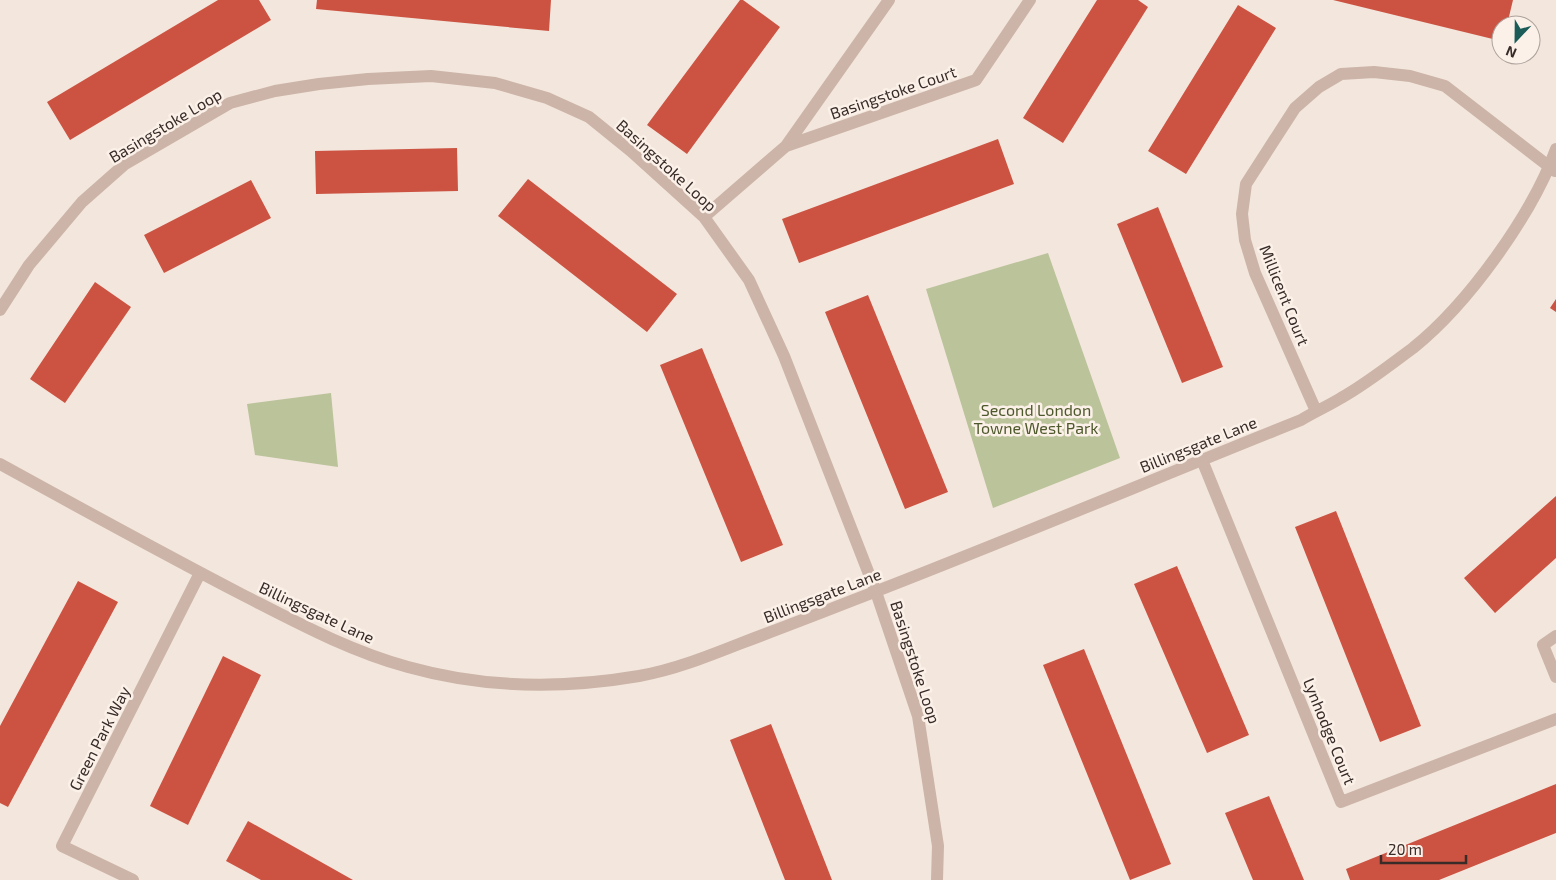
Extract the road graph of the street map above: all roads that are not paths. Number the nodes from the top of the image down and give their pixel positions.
1 (889, 0) edge
2 (1030, 0) edge
3 (786, 146) junction
4 (1556, 149) edge
5 (1553, 169) edge
6 (704, 217) junction
7 (0, 310) edge
8 (1316, 411) junction
9 (1202, 460) junction
10 (0, 464) edge
11 (200, 573) junction
12 (876, 592) junction
13 (1556, 636) edge
14 (1556, 677) edge
15 (1556, 718) edge
16 (133, 880) edge
17 (937, 880) edge

1 - 3 street, Basingstoke Court
2 - 3 street, Basingstoke Court
3 - 6 street, Basingstoke Court
4 - 5 street, Billingsgate Lane
5 - 8 street, Billingsgate Lane
5 - 8 street, Millicent Court
6 - 7 street, Basingstoke Loop
6 - 12 street, Basingstoke Loop
8 - 9 street, Billingsgate Lane
9 - 12 street, Billingsgate Lane
9 - 15 street, Lynhodge Court
10 - 11 street, Billingsgate Lane
11 - 12 street, Billingsgate Lane
11 - 16 street, Green Park Way
12 - 17 street, Basingstoke Loop
13 - 14 street

